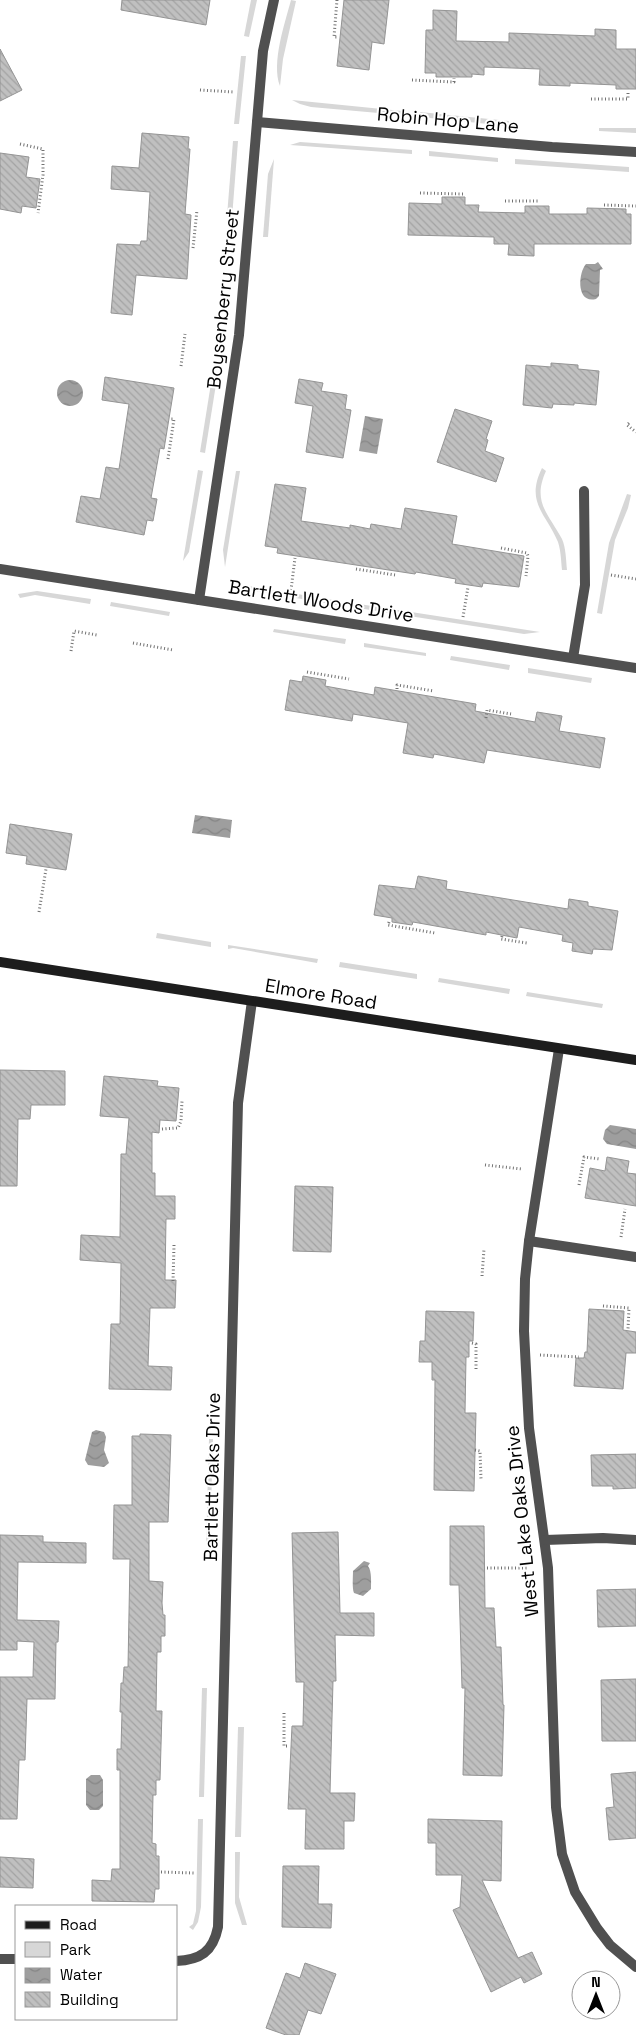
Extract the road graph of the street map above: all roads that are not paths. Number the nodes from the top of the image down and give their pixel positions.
1 (274, 0) edge
2 (257, 122) junction
3 (636, 152) edge
4 (584, 490) dead end
5 (0, 569) edge
6 (199, 600) junction
7 (573, 658) junction
8 (636, 668) edge
9 (0, 962) edge
10 (252, 1001) junction
11 (559, 1049) junction
12 (636, 1060) edge
13 (529, 1241) junction
14 (636, 1257) edge
15 (545, 1540) junction
16 (636, 1540) edge
17 (0, 1959) edge
18 (15, 1959) edge
19 (178, 1961) edge
20 (636, 1967) edge

1 - 2 street, Boysenberry Street
2 - 3 street, Robin Hop Lane
2 - 6 street, Boysenberry Street
4 - 7 street
5 - 6 street, Bartlett Woods Drive
6 - 7 street, Bartlett Woods Drive
7 - 8 street, Bartlett Woods Drive
9 - 10 street, Elmore Road
10 - 11 street, Elmore Road
10 - 19 street, Bartlett Oaks Drive
11 - 12 street, Elmore Road
11 - 13 street, West Lake Oaks Drive
13 - 14 street
13 - 15 street, West Lake Oaks Drive
15 - 16 street
15 - 20 street, West Lake Oaks Drive
17 - 18 street

